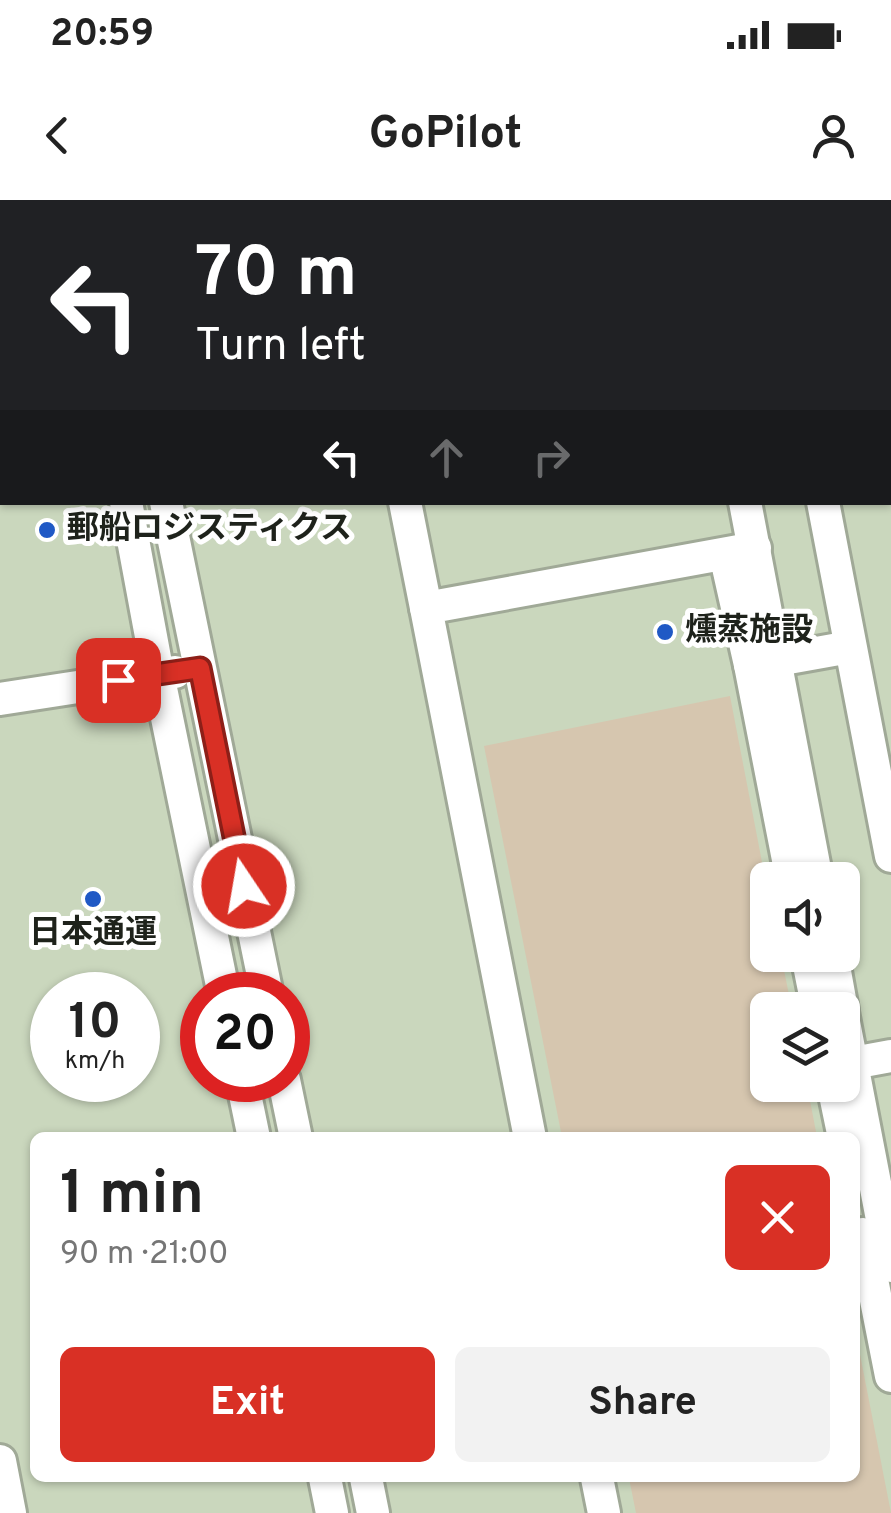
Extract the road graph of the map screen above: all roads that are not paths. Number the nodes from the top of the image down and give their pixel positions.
1 (127, 505) edge
2 (167, 505) edge
3 (405, 505) edge
4 (745, 505) edge
5 (824, 505) edge
6 (740, 551) junction
7 (426, 608) junction
8 (850, 647) junction
9 (763, 663) junction
10 (200, 668) junction
11 (158, 674) junction
12 (0, 699) edge
13 (891, 856) edge
14 (790, 862) edge
15 (813, 862) edge
16 (219, 972) edge
17 (262, 972) edge
18 (891, 1056) edge
19 (860, 1066) edge
20 (247, 1102) edge
21 (289, 1102) edge
22 (843, 1102) edge
23 (851, 1102) edge
24 (253, 1132) edge
25 (295, 1132) edge
26 (529, 1132) edge
27 (844, 1132) edge
28 (858, 1132) edge
29 (860, 1140) edge
30 (860, 1220) edge
31 (891, 1266) edge
32 (891, 1376) edge
33 (0, 1461) edge
34 (325, 1482) edge
35 (367, 1482) edge
36 (598, 1482) edge
37 (10, 1513) edge
38 (332, 1513) edge
39 (373, 1513) edge
40 (604, 1513) edge

1 - 11 lane
2 - 10 lane
3 - 7 lane
4 - 6 lane
5 - 8 lane
6 - 7 lane
6 - 9 lane
7 - 26 lane
8 - 9 lane
8 - 13 lane
9 - 14 lane
9 - 15 lane
10 - 11 lane
10 - 17 lane
11 - 12 lane
11 - 16 lane
18 - 19 lane
20 - 24 lane
21 - 25 lane
22 - 27 lane
23 - 28 lane
29 - 31 lane
30 - 32 lane
33 - 37 lane
34 - 38 lane
35 - 39 lane
36 - 40 lane

